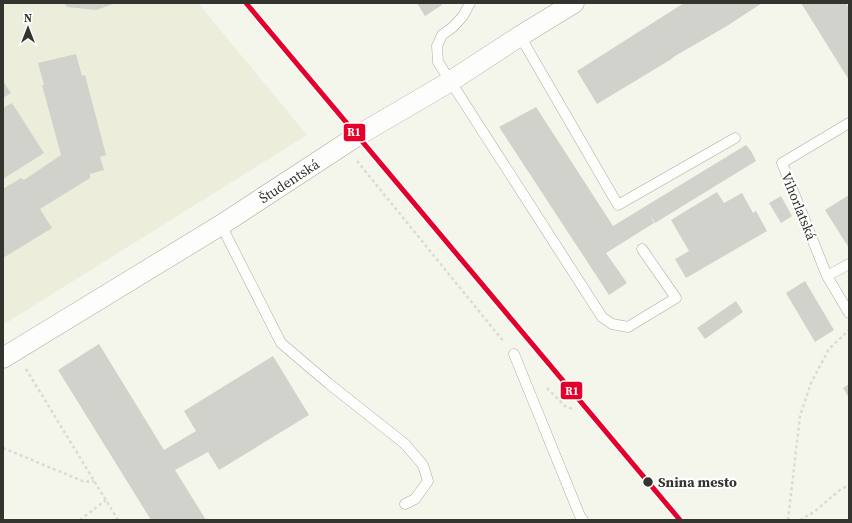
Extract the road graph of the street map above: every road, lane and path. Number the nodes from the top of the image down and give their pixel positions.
1 (470, 3) edge
2 (574, 3) edge
3 (520, 36) junction
4 (451, 81) junction
5 (849, 123) edge
6 (735, 138) dead end
7 (344, 144) junction
8 (221, 225) junction
9 (642, 249) dead end
10 (849, 264) edge
11 (827, 276) junction
12 (849, 313) edge
13 (849, 330) edge
14 (514, 354) joint
15 (3, 358) edge
16 (23, 366) dead end
17 (3, 448) edge
18 (94, 481) junction
19 (849, 485) edge
20 (106, 500) junction
21 (405, 504) dead end
22 (80, 520) edge
23 (118, 520) edge
24 (583, 520) edge
25 (788, 520) edge
26 (800, 520) edge

1 - 4 lane
2 - 3 street, Študentská
3 - 4 street, Študentská
3 - 6 lane
4 - 7 street, Študentská
4 - 9 lane
5 - 11 lane, Vihorlatská
7 - 8 street, Študentská
7 - 14 path
8 - 15 street, Študentská
8 - 21 lane
10 - 11 lane
11 - 12 lane, Vihorlatská
13 - 25 path
14 - 24 lane
16 - 18 path
17 - 18 path
18 - 20 path
19 - 26 path
20 - 22 path
20 - 23 path

